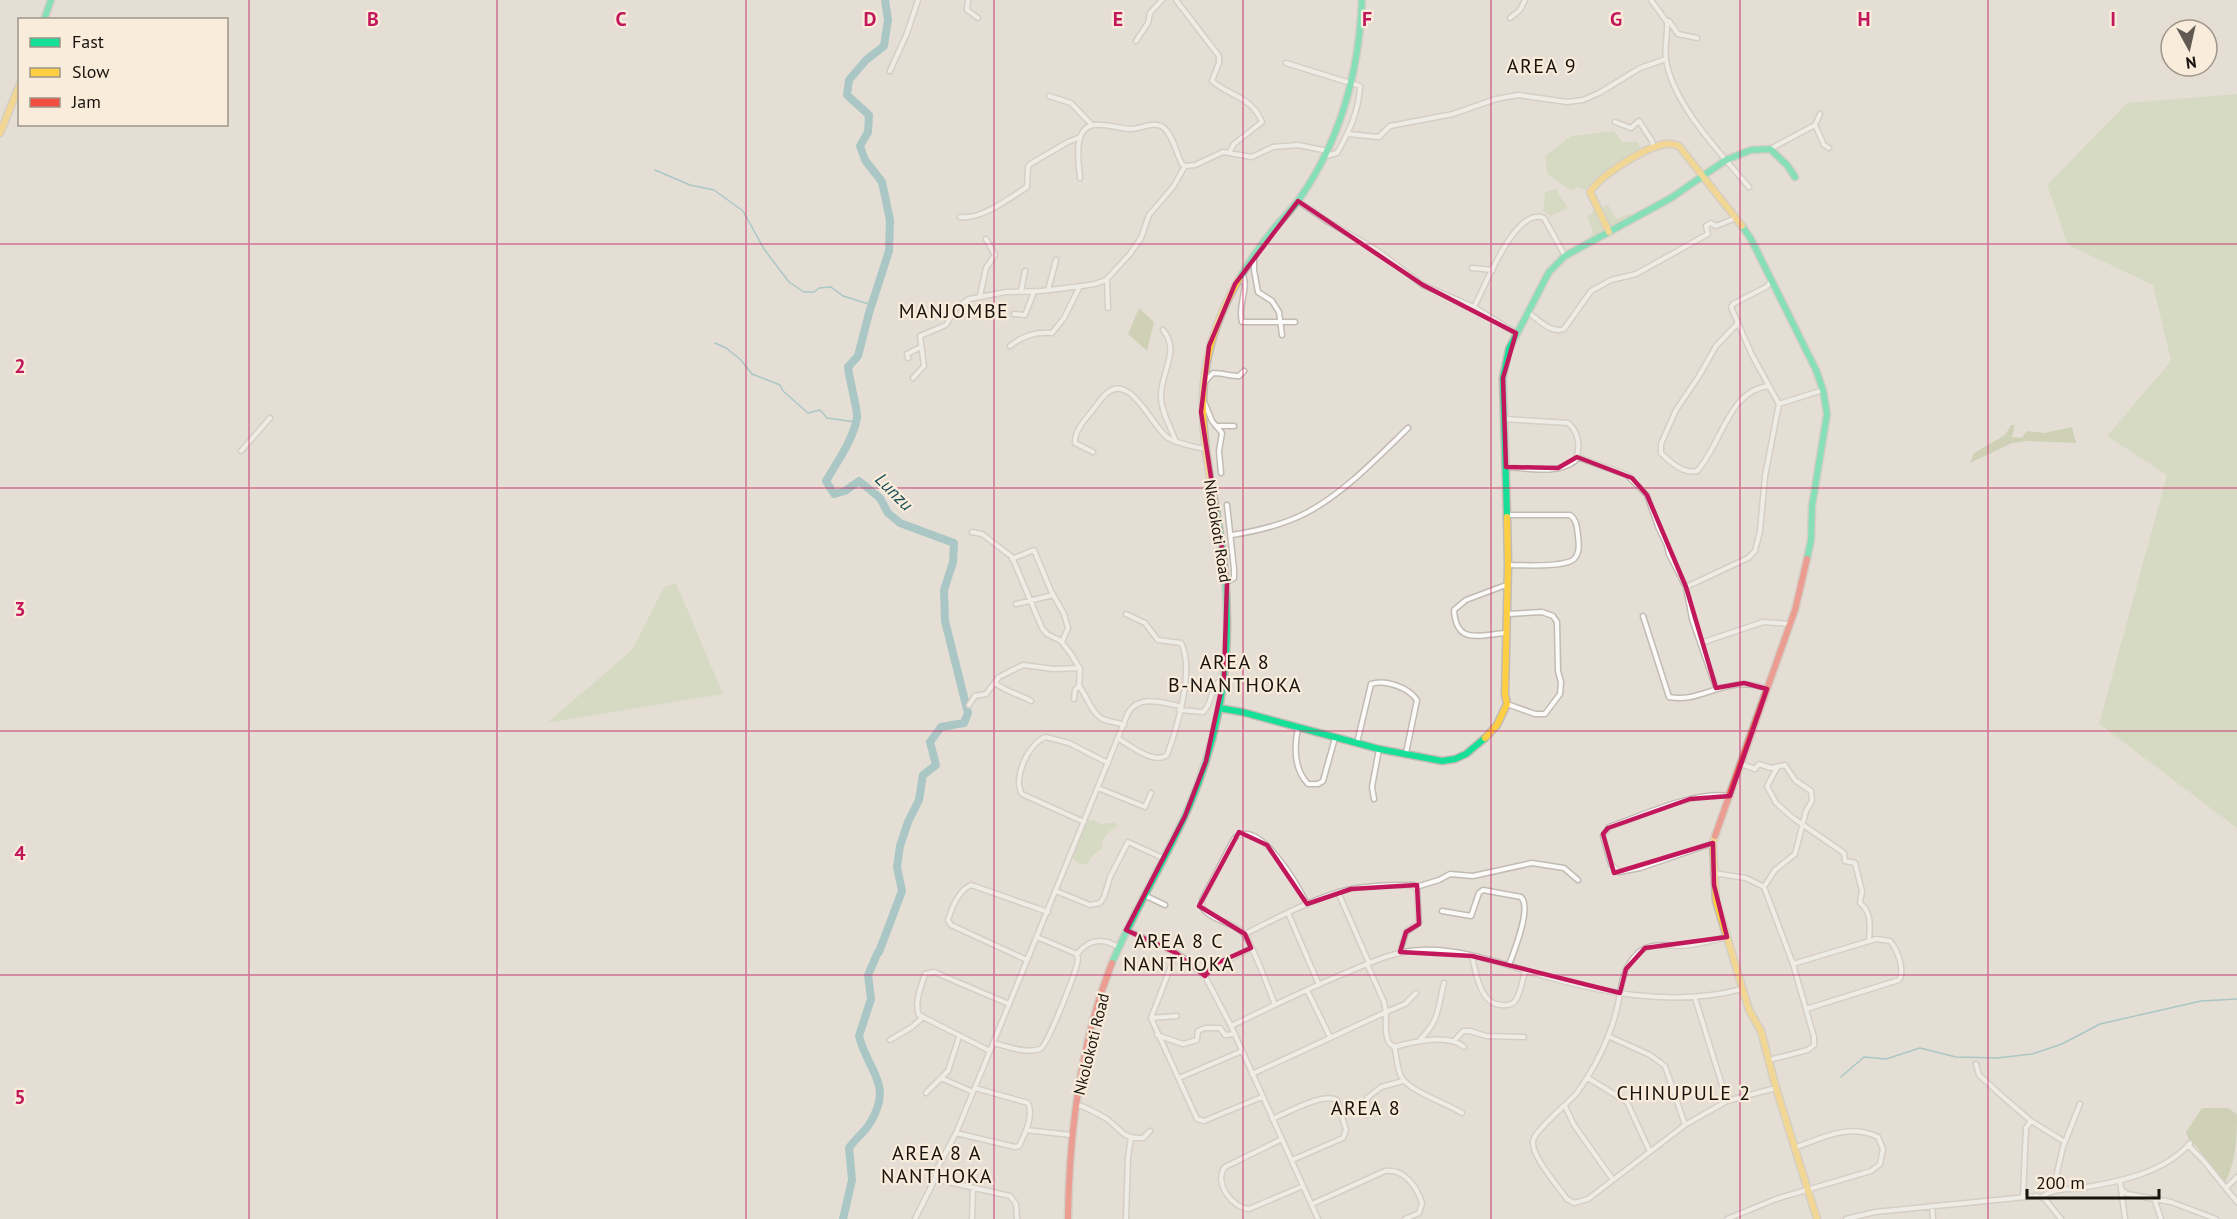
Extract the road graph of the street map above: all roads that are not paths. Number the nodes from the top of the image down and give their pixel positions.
1 (51, 0) edge
2 (918, 0) edge
3 (968, 0) edge
4 (1162, 0) edge
5 (1176, 0) edge
6 (1362, 0) edge
7 (1525, 0) edge
8 (1651, 0) edge
9 (45, 18) edge
10 (978, 18) dead end
11 (1510, 18) dead end
12 (1666, 18) junction
13 (1697, 38) dead end
14 (1136, 41) dead end
15 (1665, 59) junction
16 (1286, 63) dead end
17 (890, 71) dead end
18 (1352, 82) junction
19 (18, 89) edge
20 (1049, 96) dead end
21 (1820, 114) dead end
22 (1615, 122) dead end
23 (1092, 125) junction
24 (1815, 125) junction
25 (0, 133) edge
26 (1348, 134) junction
27 (1081, 137) junction
28 (1654, 148) junction
29 (1829, 148) dead end
30 (1770, 149) junction
31 (1229, 153) junction
32 (1326, 153) junction
33 (1726, 160) junction
34 (1185, 166) junction
35 (1703, 177) junction
36 (1795, 177) dead end
37 (1080, 178) dead end
38 (1749, 187) dead end
39 (1298, 201) junction
40 (960, 217) dead end
41 (1736, 218) junction
42 (1609, 232) junction
43 (986, 239) dead end
44 (1254, 255) junction
45 (1565, 256) junction
46 (1056, 260) dead end
47 (1472, 268) dead end
48 (1493, 270) junction
49 (1025, 271) dead end
50 (1242, 273) junction
51 (1107, 279) junction
52 (1772, 281) junction
53 (1080, 286) junction
54 (1048, 290) junction
55 (1021, 291) junction
56 (1034, 292) junction
57 (980, 296) junction
58 (1474, 307) junction
59 (1108, 308) dead end
60 (1527, 312) junction
61 (1014, 314) dead end
62 (1281, 321) junction
63 (1295, 322) dead end
64 (1738, 323) junction
65 (1163, 330) dead end
66 (1516, 333) junction
67 (1282, 334) dead end
68 (1010, 346) dead end
69 (921, 347) junction
70 (908, 358) dead end
71 (1244, 371) dead end
72 (913, 378) dead end
73 (1203, 384) junction
74 (1769, 386) junction
75 (1823, 390) junction
76 (1202, 395) junction
77 (1779, 404) junction
78 (270, 418) dead end
79 (1503, 418) junction
80 (1216, 426) junction
81 (1234, 426) dead end
82 (1408, 428) dead end
83 (1176, 441) junction
84 (1204, 449) junction
85 (241, 451) dead end
86 (1093, 452) dead end
87 (1577, 457) junction
88 (1506, 467) junction
89 (1221, 473) dead end
90 (1227, 505) dead end
91 (1507, 515) junction
92 (972, 532) dead end
93 (1232, 535) junction
94 (1012, 559) junction
95 (1508, 565) junction
96 (1227, 582) junction
97 (1506, 585) junction
98 (1686, 587) junction
99 (1053, 595) junction
100 (1030, 602) junction
101 (1016, 604) dead end
102 (1126, 614) dead end
103 (1506, 614) junction
104 (1643, 616) dead end
105 (1791, 624) junction
106 (1505, 633) junction
107 (1062, 642) junction
108 (1701, 643) junction
109 (1079, 668) junction
110 (1224, 677) junction
111 (995, 683) junction
112 (1079, 686) junction
113 (1720, 687) junction
114 (1767, 689) junction
115 (1074, 699) dead end
116 (1031, 701) dead end
117 (1507, 704) junction
118 (969, 705) dead end
119 (1180, 708) junction
120 (1219, 708) junction
121 (1124, 725) junction
122 (1298, 728) junction
123 (1335, 738) junction
124 (1119, 739) junction
125 (1357, 744) junction
126 (1379, 749) junction
127 (1406, 753) junction
128 (1108, 763) junction
129 (1741, 764) junction
130 (1778, 766) junction
131 (1098, 788) junction
132 (1151, 793) dead end
133 (1730, 796) junction
134 (1374, 799) dead end
135 (1084, 822) junction
136 (1803, 824) junction
137 (1713, 843) junction
138 (1163, 858) junction
139 (1713, 873) junction
140 (1578, 880) dead end
141 (1416, 887) junction
142 (1764, 887) junction
143 (1056, 891) junction
144 (1338, 892) junction
145 (1144, 895) junction
146 (1307, 904) junction
147 (1165, 905) dead end
148 (1442, 911) dead end
149 (1048, 912) junction
150 (1288, 913) junction
151 (1126, 930) junction
152 (1245, 934) junction
153 (1037, 937) junction
154 (1727, 937) junction
155 (1869, 941) junction
156 (1118, 947) junction
157 (1251, 948) junction
158 (1400, 952) junction
159 (1176, 953) junction
160 (1077, 954) junction
161 (1472, 956) junction
162 (1028, 960) junction
163 (1368, 964) junction
164 (1793, 964) junction
165 (1509, 965) junction
166 (1525, 971) junction
167 (1204, 976) junction
168 (1444, 983) dead end
169 (1319, 985) junction
170 (1742, 989) junction
171 (1307, 990) junction
172 (1416, 993) dead end
173 (1620, 993) junction
174 (1695, 998) junction
175 (1009, 1004) junction
176 (1275, 1005) junction
177 (1806, 1009) junction
178 (1386, 1012) junction
179 (1177, 1016) dead end
180 (921, 1018) junction
181 (1151, 1018) junction
182 (1232, 1026) junction
183 (1235, 1034) junction
184 (1157, 1035) junction
185 (959, 1036) junction
186 (1330, 1036) junction
187 (1608, 1036) junction
188 (1524, 1037) dead end
189 (890, 1040) dead end
190 (1418, 1041) junction
191 (1454, 1041) junction
192 (993, 1043) junction
193 (1394, 1047) junction
194 (1464, 1047) dead end
195 (990, 1051) junction
196 (1242, 1051) junction
197 (1769, 1059) junction
198 (1976, 1064) dead end
199 (1252, 1074) junction
200 (941, 1078) junction
201 (1179, 1078) junction
202 (1588, 1078) junction
203 (1404, 1081) junction
204 (1776, 1088) junction
205 (974, 1090) junction
206 (926, 1093) dead end
207 (1262, 1097) junction
208 (1727, 1101) junction
209 (1076, 1104) junction
210 (2080, 1104) dead end
211 (1565, 1106) junction
212 (1462, 1113) dead end
213 (1367, 1115) dead end
214 (1272, 1119) junction
215 (2031, 1121) junction
216 (1685, 1125) junction
217 (1026, 1130) junction
218 (1150, 1131) dead end
219 (956, 1133) junction
220 (1071, 1135) junction
221 (1131, 1138) junction
222 (1282, 1140) junction
223 (2065, 1142) junction
224 (1794, 1148) junction
225 (1650, 1152) junction
226 (1292, 1160) junction
227 (2237, 1177) edge
228 (935, 1179) junction
229 (1613, 1180) junction
230 (2120, 1180) junction
231 (1303, 1186) junction
232 (973, 1188) junction
233 (1808, 1188) junction
234 (2226, 1188) junction
235 (2121, 1189) junction
236 (2053, 1190) junction
237 (2023, 1196) junction
238 (2041, 1197) junction
239 (2155, 1201) junction
240 (2237, 1202) edge
241 (1312, 1204) junction
242 (1932, 1206) junction
243 (915, 1219) edge
244 (972, 1219) edge
245 (1017, 1219) edge
246 (1068, 1219) edge
247 (1126, 1219) edge
248 (1318, 1219) edge
249 (1405, 1219) edge
250 (1727, 1219) edge
251 (1817, 1219) edge
252 (1846, 1219) edge
253 (1933, 1219) edge
254 (2061, 1219) edge
255 (2125, 1219) edge
256 (2161, 1219) edge
257 (2216, 1219) edge

1 - 9 main road
2 - 17 street
3 - 10 street
4 - 14 street
5 - 31 street
6 - 18 main road, Nkolokoti Road
7 - 11 street
8 - 12 street
12 - 13 street
12 - 15 street
15 - 26 street
15 - 33 street
16 - 18 street
18 - 26 street
18 - 32 main road, Nkolokoti Road
19 - 25 main road
20 - 23 street
21 - 24 street
22 - 28 street
23 - 27 street
23 - 34 street
24 - 29 street
24 - 30 street
26 - 32 street
27 - 37 street
27 - 40 street
28 - 35 main road
28 - 42 main road
30 - 33 main road
30 - 36 main road
31 - 32 street
31 - 34 street
32 - 39 main road, Nkolokoti Road
33 - 35 main road
33 - 38 street
34 - 51 street
35 - 41 main road
35 - 42 main road
39 - 44 main road, Nkolokoti Road
39 - 58 street
41 - 52 main road
41 - 60 street
42 - 45 main road
43 - 57 street
44 - 50 main road, Nkolokoti Road
44 - 62 street
45 - 48 street
45 - 60 main road
46 - 54 street
47 - 48 street
48 - 58 street
49 - 55 street
50 - 62 street
50 - 73 main road, Nkolokoti Road
51 - 53 street
51 - 59 street
52 - 64 street
52 - 75 main road
53 - 54 street
53 - 68 street
54 - 56 street
55 - 56 street
55 - 57 street
56 - 61 street
57 - 69 street
58 - 66 street
60 - 66 main road
62 - 63 street
62 - 67 street
64 - 74 street
64 - 74 street
65 - 83 street
66 - 79 main road
69 - 70 street
69 - 72 street
71 - 73 street
73 - 76 main road, Nkolokoti Road
74 - 77 street
75 - 77 street
75 - 105 main road
76 - 80 street
76 - 84 main road, Nkolokoti Road
77 - 98 street
78 - 85 street
79 - 87 street
79 - 88 main road
80 - 81 street
80 - 89 street
82 - 93 street
83 - 84 street
83 - 86 street
84 - 96 main road, Nkolokoti Road
87 - 88 street
87 - 98 street
88 - 91 main road
90 - 93 street
91 - 95 main road
91 - 95 street
92 - 94 street
93 - 96 street
94 - 99 street
94 - 100 street
95 - 97 main road
96 - 110 main road, Nkolokoti Road
97 - 103 main road
97 - 106 street
98 - 108 street
99 - 100 street
99 - 107 street
100 - 101 street
100 - 107 street
102 - 119 street
103 - 106 main road
103 - 117 street
104 - 113 street
105 - 108 street
105 - 114 main road
106 - 117 main road
107 - 109 street
108 - 113 street
109 - 111 street
109 - 112 street
110 - 119 street
110 - 120 main road, Nkolokoti Road
111 - 116 street
111 - 118 street
112 - 115 street
112 - 121 street
113 - 114 street
114 - 129 main road
117 - 127 main road
119 - 121 street
119 - 124 street
120 - 122 main road
120 - 138 main road, Nkolokoti Road
121 - 124 street
122 - 123 main road
122 - 123 street
123 - 125 main road
124 - 128 street
125 - 126 main road
125 - 127 street
126 - 127 main road
126 - 134 street
128 - 131 street
128 - 135 street
129 - 130 street
129 - 133 main road
130 - 136 street
130 - 136 street
131 - 132 street
131 - 135 street
133 - 137 main road
133 - 137 street
135 - 143 street
136 - 142 street
136 - 155 street
137 - 139 main road
138 - 143 street
138 - 145 main road, Nkolokoti Road
139 - 142 street
139 - 154 main road
140 - 141 street
141 - 144 street
141 - 158 street
142 - 164 street
143 - 149 street
144 - 146 street
144 - 163 street
145 - 147 street
145 - 151 main road, Nkolokoti Road
146 - 150 street
146 - 152 street
148 - 165 street
149 - 153 street
149 - 162 street
150 - 152 street
150 - 169 street
151 - 156 main road, Nkolokoti Road
151 - 159 street
152 - 157 street
153 - 160 street
153 - 162 street
154 - 170 main road
154 - 173 street
155 - 164 street
155 - 177 street
156 - 160 street
156 - 209 main road, Nkolokoti Road
157 - 167 street
157 - 176 street
158 - 161 street
158 - 163 street
159 - 167 street
159 - 181 street
160 - 192 street
161 - 165 street
161 - 166 street
162 - 175 street
163 - 169 street
163 - 178 street
164 - 177 street
165 - 166 street
166 - 173 street
167 - 182 street
168 - 190 street
169 - 171 street
170 - 174 street
170 - 197 main road
171 - 176 street
171 - 186 street
172 - 178 street
173 - 174 street
173 - 187 street
174 - 208 street
175 - 180 street
175 - 192 street
176 - 182 street
177 - 197 street
178 - 186 street
178 - 193 street
179 - 181 street
180 - 185 street
180 - 189 street
181 - 184 street
182 - 183 street
183 - 184 street
183 - 196 street
184 - 201 street
185 - 195 street
185 - 200 street
186 - 199 street
187 - 202 street
187 - 216 street
188 - 191 street
190 - 191 street
190 - 193 street
191 - 194 street
192 - 195 street
193 - 203 street
195 - 205 street
196 - 199 street
196 - 201 street
197 - 204 main road
198 - 215 street
199 - 207 street
200 - 205 street
200 - 206 street
201 - 207 street
202 - 211 street
202 - 225 street
203 - 212 street
203 - 213 street
204 - 208 street
204 - 224 main road
205 - 217 street
205 - 219 street
207 - 214 street
208 - 216 street
209 - 220 main road, Nkolokoti Road
209 - 221 street
210 - 223 street
211 - 229 street
211 - 229 street
214 - 222 street
214 - 226 street
215 - 223 street
215 - 237 street
216 - 225 street
217 - 219 street
217 - 220 street
218 - 221 street
219 - 228 street
220 - 246 main road, Nkolokoti Road
221 - 247 street
222 - 226 street
222 - 231 street
223 - 236 street
224 - 233 main road
224 - 233 street
225 - 229 street
226 - 231 street
227 - 234 street
228 - 232 street
228 - 243 street
230 - 234 street
230 - 235 street
230 - 236 street
231 - 241 street
232 - 244 street
232 - 245 street
233 - 250 street
233 - 251 main road
234 - 240 street
235 - 239 street
235 - 255 street
236 - 238 street
237 - 238 street
237 - 242 street
238 - 254 street
239 - 256 street
239 - 257 street
241 - 248 street
241 - 249 street
242 - 252 street
242 - 253 street

